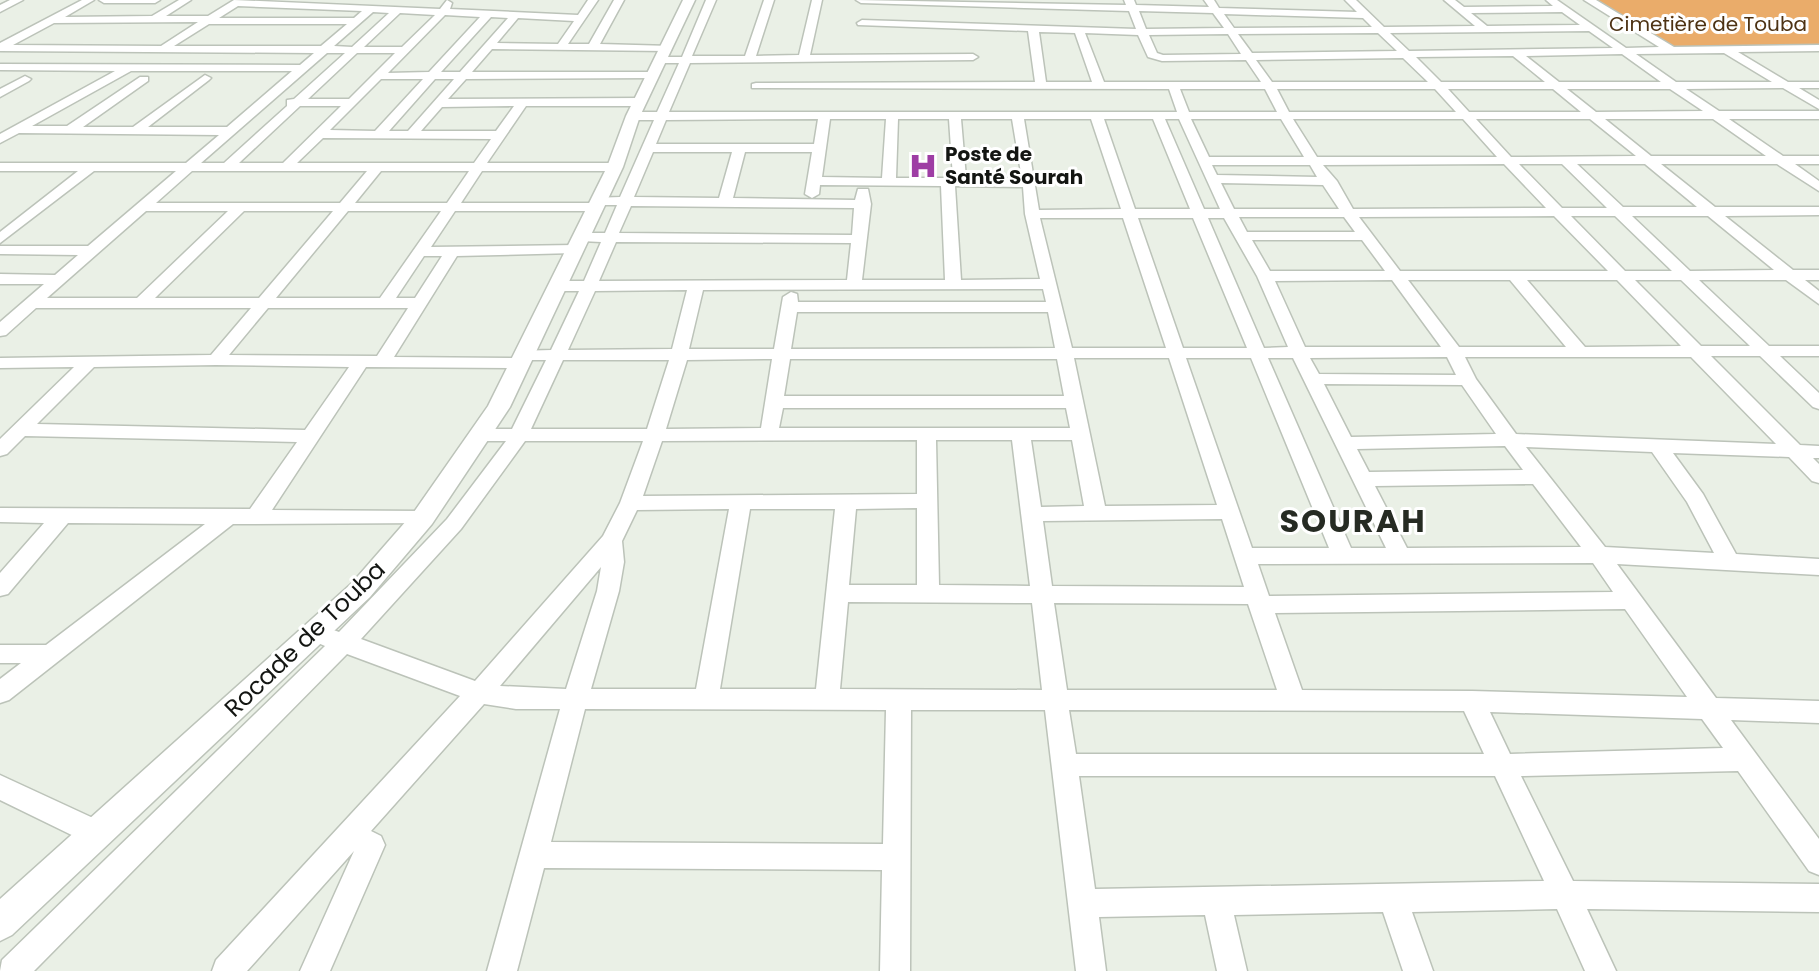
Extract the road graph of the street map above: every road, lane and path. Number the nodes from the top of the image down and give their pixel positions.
1 (18, 0) edge
2 (89, 0) edge
3 (104, 0) edge
4 (156, 0) edge
5 (186, 0) edge
6 (420, 0) edge
7 (619, 0) edge
8 (689, 0) edge
9 (711, 0) edge
10 (769, 0) edge
11 (817, 0) edge
12 (862, 0) edge
13 (1350, 0) edge
14 (1449, 0) edge
15 (1551, 0) edge
16 (1589, 0) edge
17 (238, 2) edge
18 (1014, 2) edge
19 (447, 4) edge
20 (591, 4) edge
21 (1131, 4) edge
22 (1212, 6) edge
23 (372, 8) junction
24 (0, 9) edge
25 (399, 9) junction
26 (1564, 9) junction
27 (1461, 10) junction
28 (489, 13) junction
29 (516, 15) junction
30 (1365, 15) junction
31 (124, 19) junction
32 (155, 19) junction
33 (52, 20) junction
34 (208, 20) junction
35 (355, 21) junction
36 (578, 22) junction
37 (862, 23) junction
38 (971, 27) junction
39 (504, 28) junction
40 (1016, 28) junction
41 (1591, 28) junction
42 (1033, 29) junction
43 (1484, 29) junction
44 (1079, 30) junction
45 (1381, 30) junction
46 (1145, 32) junction
47 (1231, 32) junction
48 (86, 36) dead end
49 (908, 45) junction
50 (488, 46) junction
51 (857, 47) junction
52 (0, 48) edge
53 (65, 48) junction
54 (164, 48) junction
55 (324, 48) junction
56 (560, 48) junction
57 (592, 48) junction
58 (1819, 48) edge
59 (355, 49) junction
60 (1725, 49) junction
61 (404, 50) junction
62 (1671, 50) junction
63 (1624, 51) junction
64 (1517, 54) junction
65 (1408, 56) junction
66 (973, 57) junction
67 (1249, 58) junction
68 (749, 59) junction
69 (766, 59) junction
70 (804, 59) junction
71 (667, 61) junction
72 (0, 67) edge
73 (33, 67) junction
74 (129, 68) junction
75 (301, 68) junction
76 (432, 75) junction
77 (378, 76) junction
78 (462, 76) junction
79 (205, 78) junction
80 (13, 79) edge
81 (108, 79) junction
82 (144, 79) junction
83 (289, 79) junction
84 (1041, 85) junction
85 (1099, 85) junction
86 (1173, 85) junction
87 (1438, 85) junction
88 (1557, 85) junction
89 (1674, 85) junction
90 (1785, 85) junction
91 (1819, 85) edge
92 (756, 86) junction
93 (975, 86) junction
94 (1270, 87) junction
95 (902, 88) junction
96 (0, 94) edge
97 (353, 102) junction
98 (263, 103) junction
99 (295, 103) junction
100 (439, 103) junction
101 (522, 103) junction
102 (1819, 105) edge
103 (636, 109) junction
104 (825, 115) junction
105 (955, 115) junction
106 (976, 115) junction
107 (1017, 115) junction
108 (1096, 115) junction
109 (1157, 115) junction
110 (1464, 115) junction
111 (1591, 115) junction
112 (1716, 115) junction
113 (1819, 115) edge
114 (660, 116) junction
115 (748, 116) junction
116 (897, 116) junction
117 (1289, 122) junction
118 (1187, 123) junction
119 (0, 130) edge
120 (16, 130) junction
121 (70, 130) junction
122 (135, 131) junction
123 (232, 131) junction
124 (320, 134) junction
125 (379, 134) junction
126 (411, 135) junction
127 (500, 135) junction
128 (0, 139) edge
129 (649, 148) junction
130 (820, 148) junction
131 (739, 149) junction
132 (1780, 159) junction
133 (1819, 160) edge
134 (1206, 161) junction
135 (1315, 161) junction
136 (1508, 161) junction
137 (1566, 161) junction
138 (1652, 161) junction
139 (0, 167) edge
140 (91, 167) junction
141 (190, 167) junction
142 (227, 167) junction
143 (286, 167) junction
144 (377, 167) junction
145 (478, 167) junction
146 (615, 167) junction
147 (1213, 179) junction
148 (815, 181) junction
149 (889, 181) junction
150 (1330, 181) junction
151 (862, 182) junction
152 (954, 182) junction
153 (1030, 183) junction
154 (1819, 187) edge
155 (625, 202) junction
156 (725, 202) junction
157 (811, 203) junction
158 (597, 204) junction
159 (864, 204) junction
160 (144, 207) junction
161 (240, 207) junction
162 (343, 207) junction
163 (451, 207) junction
164 (1819, 211) edge
165 (1199, 212) junction
166 (1558, 212) junction
167 (1619, 212) junction
168 (1710, 212) junction
169 (1128, 213) junction
170 (1229, 213) junction
171 (1032, 214) junction
172 (1350, 215) junction
173 (1243, 236) junction
174 (1366, 236) junction
175 (610, 237) junction
176 (0, 239) edge
177 (859, 239) junction
178 (578, 243) junction
179 (0, 250) edge
180 (93, 251) junction
181 (453, 251) junction
182 (420, 252) junction
183 (1819, 275) edge
184 (1265, 276) junction
185 (1394, 276) junction
186 (1684, 276) junction
187 (1793, 276) junction
188 (1516, 277) junction
189 (1622, 277) junction
190 (0, 279) edge
191 (59, 280) junction
192 (792, 284) junction
193 (854, 284) junction
194 (953, 284) junction
195 (1050, 284) junction
196 (590, 285) junction
197 (696, 285) junction
198 (557, 286) junction
199 (1819, 299) edge
200 (33, 303) junction
201 (141, 303) junction
202 (263, 303) junction
203 (385, 303) junction
204 (420, 303) junction
205 (789, 307) junction
206 (1055, 307) junction
207 (0, 331) edge
208 (1453, 351) junction
209 (1763, 351) junction
210 (1819, 351) edge
211 (1063, 352) junction
212 (1175, 352) junction
213 (1255, 352) junction
214 (1299, 352) junction
215 (1580, 352) junction
216 (1697, 352) junction
217 (680, 353) junction
218 (783, 353) junction
219 (558, 355) junction
220 (522, 359) junction
221 (91, 360) junction
222 (216, 360) junction
223 (0, 363) edge
224 (360, 363) junction
225 (381, 363) junction
226 (1312, 379) junction
227 (1467, 380) junction
228 (774, 402) junction
229 (1073, 402) junction
230 (1819, 403) edge
231 (20, 430) junction
232 (1021, 434) junction
233 (1078, 434) junction
234 (480, 435) junction
235 (769, 435) junction
236 (926, 435) junction
237 (311, 436) junction
238 (520, 436) junction
239 (654, 436) junction
240 (1510, 440) junction
241 (1344, 443) junction
242 (1658, 446) junction
243 (0, 450) edge
244 (1795, 451) junction
245 (1819, 452) edge
246 (1819, 476) edge
247 (1538, 477) junction
248 (1362, 479) junction
249 (846, 501) junction
250 (926, 501) junction
251 (741, 502) junction
252 (630, 503) junction
253 (1228, 512) junction
254 (1032, 514) junction
255 (1096, 514) junction
256 (0, 515) edge
257 (62, 516) junction
258 (228, 517) junction
259 (256, 517) junction
260 (423, 518) junction
261 (611, 541) junction
262 (1343, 555) junction
263 (1400, 555) junction
264 (1599, 555) junction
265 (1243, 556) junction
266 (1729, 562) junction
267 (1819, 567) edge
268 (0, 588) edge
269 (836, 593) junction
270 (928, 594) junction
271 (1043, 596) junction
272 (1631, 600) junction
273 (1258, 601) junction
274 (317, 633) junction
275 (344, 642) junction
276 (0, 654) edge
277 (49, 654) junction
278 (0, 693) edge
279 (479, 693) junction
280 (706, 700) junction
281 (899, 700) junction
282 (575, 701) junction
283 (827, 701) junction
284 (1055, 701) junction
285 (1293, 701) junction
286 (1472, 701) junction
287 (1707, 706) junction
288 (1819, 712) edge
289 (1746, 759) junction
290 (1066, 765) junction
291 (1503, 765) junction
292 (0, 787) edge
293 (96, 833) junction
294 (350, 835) junction
295 (533, 855) junction
296 (895, 857) junction
297 (1819, 862) edge
298 (1564, 895) junction
299 (1819, 898) edge
300 (1393, 899) junction
301 (1217, 901) junction
302 (1083, 903) junction
303 (0, 923) edge
304 (13, 971) edge
305 (227, 971) edge
306 (315, 971) edge
307 (502, 971) edge
308 (895, 971) edge
309 (1091, 971) edge
310 (1232, 971) edge
311 (1418, 971) edge
312 (1601, 971) edge

1 - 24 street
2 - 33 street
3 - 4 street
4 - 31 street
5 - 32 street
6 - 19 street
7 - 57 street
8 - 71 main road, Rocade de Touba
9 - 71 street
10 - 68 street
11 - 70 street
12 - 18 street
12 - 37 street
13 - 30 street
14 - 27 street
15 - 26 street
16 - 62 street
17 - 23 street
17 - 34 street
18 - 21 street
18 - 40 street
19 - 20 street
19 - 25 street
19 - 28 street
19 - 61 street
20 - 36 street
21 - 22 street
21 - 46 street
22 - 30 street
22 - 47 street
23 - 25 street
23 - 35 street
25 - 59 street
26 - 27 street
26 - 41 street
27 - 43 street
28 - 29 street
28 - 76 street
29 - 36 street
29 - 39 street
30 - 45 street
31 - 32 street
31 - 33 street
32 - 34 street
33 - 52 street
34 - 35 street
34 - 54 street
35 - 55 street
36 - 39 street
36 - 56 street
37 - 49 street
37 - 51 street
38 - 40 street
38 - 49 street
38 - 66 street
39 - 50 street
40 - 42 street
41 - 43 street
41 - 63 street
42 - 44 street
42 - 84 street
43 - 45 street
43 - 64 street
44 - 46 street
44 - 85 street
45 - 47 street
45 - 65 street
46 - 47 street
46 - 67 street
47 - 67 street
48 - 53 street
49 - 51 street
49 - 66 street
49 - 95 street
50 - 56 street
50 - 78 street
51 - 70 street
52 - 53 street
53 - 54 street
54 - 55 street
54 - 74 street
55 - 59 street
55 - 75 street
56 - 57 street
57 - 71 street
58 - 60 street
59 - 61 street
59 - 99 street
60 - 62 street
60 - 90 street
61 - 77 street
62 - 63 street
63 - 64 street
63 - 89 street
64 - 65 street
64 - 88 street
65 - 67 street
65 - 87 street
66 - 93 street
67 - 94 street
68 - 69 street
68 - 71 street
69 - 70 street
69 - 92 street
71 - 78 street
71 - 103 main road, Rocade de Touba
71 - 114 street
72 - 73 street
73 - 74 street
73 - 80 street
74 - 75 street
74 - 81 street
75 - 83 street
76 - 77 street
76 - 78 street
76 - 125 street
77 - 97 street
78 - 100 street
79 - 82 street
79 - 83 street
79 - 122 street
80 - 81 street
80 - 96 street
81 - 82 street
81 - 120 street
82 - 121 street
83 - 98 street
84 - 85 street
84 - 93 street
85 - 86 street
86 - 94 street
86 - 118 street
87 - 88 street
87 - 94 street
87 - 110 street
88 - 89 street
88 - 111 street
89 - 90 street
89 - 112 street
90 - 91 street
90 - 102 street
92 - 95 street
92 - 115 street
93 - 95 street
93 - 106 street
94 - 117 street
95 - 116 street
97 - 99 street
97 - 124 street
98 - 99 street
98 - 123 street
99 - 142 street
100 - 101 street
100 - 126 street
101 - 103 street
101 - 127 street
103 - 114 street
103 - 146 main road, Rocade de Touba
104 - 115 street
104 - 116 street
104 - 130 street
105 - 106 street
105 - 116 street
105 - 152 street
106 - 107 street
107 - 108 street
107 - 153 street
108 - 109 street
108 - 169 street
109 - 118 street
109 - 165 street
110 - 111 street
110 - 117 street
110 - 136 street
111 - 112 street
111 - 138 street
112 - 113 street
112 - 132 street
114 - 115 street
114 - 129 street
116 - 149 street
117 - 118 street
117 - 135 street
118 - 134 street
119 - 120 street
120 - 121 street
120 - 128 street
121 - 122 street
122 - 123 street
123 - 141 street
124 - 125 street
124 - 143 street
125 - 126 street
126 - 127 street
127 - 145 street
129 - 131 street
129 - 155 street
130 - 131 street
130 - 148 street
131 - 156 street
132 - 133 street
132 - 138 street
132 - 154 street
134 - 135 street
134 - 147 street
135 - 136 street
135 - 150 street
136 - 137 street
136 - 166 street
137 - 138 street
137 - 167 street
138 - 168 street
139 - 140 street
140 - 141 street
140 - 176 street
141 - 142 street
141 - 160 street
142 - 143 street
143 - 144 street
144 - 145 street
144 - 162 street
145 - 146 street
145 - 163 street
146 - 158 main road, Rocade de Touba
147 - 150 street
147 - 170 street
148 - 151 street
148 - 157 street
149 - 151 street
149 - 152 street
150 - 172 street
151 - 159 street
152 - 153 street
152 - 194 street
153 - 171 street
155 - 156 street
155 - 158 street
155 - 175 street
156 - 157 street
157 - 159 street
158 - 163 street
158 - 178 main road, Rocade de Touba
159 - 177 street
160 - 161 street
160 - 180 street
161 - 162 street
161 - 201 street
162 - 163 street
162 - 202 street
163 - 182 street
164 - 168 street
165 - 169 street
165 - 170 street
165 - 213 street
166 - 167 street
166 - 172 street
166 - 189 street
167 - 168 street
167 - 186 street
168 - 187 street
169 - 171 street
169 - 212 street
170 - 172 street
170 - 173 street
171 - 195 street
172 - 174 street
173 - 174 street
173 - 184 street
174 - 185 street
175 - 177 street
175 - 178 street
175 - 196 street
177 - 193 street
178 - 181 street
178 - 198 main road, Rocade de Touba
179 - 180 street
180 - 191 street
181 - 182 street
181 - 204 street
182 - 203 street
183 - 187 street
184 - 185 street
184 - 214 street
185 - 188 street
185 - 208 street
186 - 187 street
186 - 189 street
186 - 209 street
187 - 199 street
188 - 189 street
188 - 215 street
189 - 216 street
190 - 191 street
191 - 200 street
192 - 193 street
192 - 197 street
192 - 205 street
193 - 194 street
194 - 195 street
195 - 206 street
196 - 197 street
196 - 198 street
196 - 219 street
197 - 217 street
198 - 220 main road, Rocade de Touba
200 - 201 street
200 - 207 street
201 - 202 street
202 - 203 street
202 - 222 street
203 - 204 street
204 - 225 street
205 - 206 street
205 - 218 street
206 - 211 street
208 - 214 street
208 - 215 street
208 - 227 street
209 - 210 street
209 - 216 street
209 - 230 street
211 - 212 street
211 - 218 street
211 - 229 street
212 - 213 street
212 - 253 street
213 - 214 street
213 - 262 street
214 - 226 street
215 - 216 street
216 - 244 street
217 - 218 street
217 - 219 street
217 - 239 street
218 - 228 street
219 - 220 street
219 - 238 street
220 - 225 street
220 - 234 main road, Rocade de Touba
221 - 222 street
221 - 223 street
221 - 231 street
222 - 224 street
224 - 225 street
224 - 237 street
226 - 227 street
226 - 241 street
227 - 240 street
228 - 229 street
228 - 235 street
229 - 233 street
231 - 237 street
231 - 243 street
232 - 233 street
232 - 236 street
232 - 254 street
233 - 255 street
234 - 238 street
234 - 260 main road, Rocade de Touba
235 - 236 street
235 - 239 street
236 - 250 street
237 - 259 street
238 - 239 street
238 - 275 street
239 - 252 street
240 - 241 street
240 - 242 street
240 - 247 street
241 - 248 street
242 - 244 street
242 - 266 street
244 - 245 street
244 - 246 street
247 - 248 street
247 - 264 street
248 - 263 street
249 - 250 street
249 - 251 street
249 - 269 street
250 - 270 street
251 - 252 street
251 - 280 street
252 - 261 street
253 - 255 street
253 - 265 street
254 - 255 street
254 - 271 street
256 - 257 street
257 - 258 street
257 - 268 street
258 - 259 street
258 - 277 street
259 - 260 street
260 - 274 main road, Rocade de Touba
261 - 279 street
261 - 282 street
262 - 263 street
262 - 265 street
263 - 264 street
264 - 266 street
264 - 272 street
265 - 273 street
266 - 267 street
269 - 270 street
269 - 283 street
270 - 271 street
271 - 273 street
271 - 284 street
272 - 273 street
272 - 287 street
273 - 285 street
274 - 275 street
274 - 293 main road, Rocade de Touba
275 - 279 street
275 - 304 street
276 - 277 street
277 - 278 street
279 - 282 street
279 - 294 street
280 - 282 street
280 - 283 street
281 - 283 street
281 - 284 street
281 - 296 street
282 - 295 street
284 - 285 street
284 - 290 street
285 - 286 street
286 - 287 street
286 - 291 street
287 - 288 street
287 - 289 street
289 - 291 street
289 - 297 street
290 - 291 street
290 - 302 street
291 - 298 street
292 - 293 street
293 - 303 main road, Rocade de Touba
294 - 305 street
294 - 306 street
295 - 296 street
295 - 307 street
296 - 308 street
298 - 299 street
298 - 300 street
298 - 312 street
300 - 301 street
300 - 311 street
301 - 302 street
301 - 310 street
302 - 309 street

